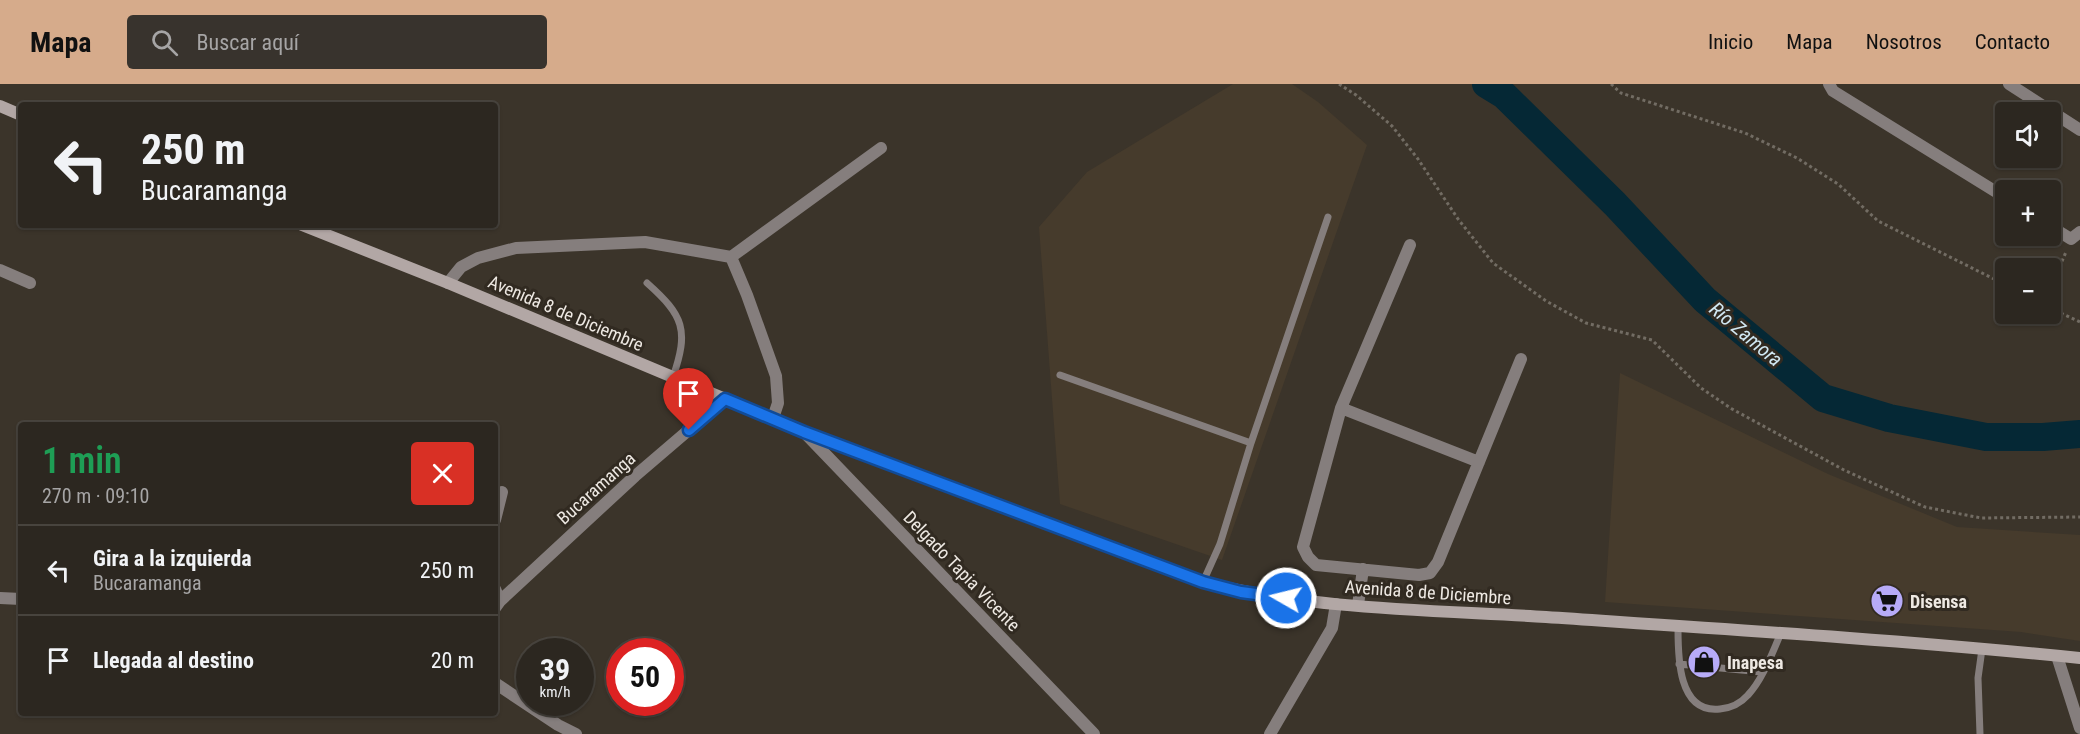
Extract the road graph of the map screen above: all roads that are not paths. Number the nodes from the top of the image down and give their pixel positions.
1 (1829, 84) edge
2 (2009, 84) edge
3 (0, 106) edge
4 (18, 114) edge
5 (2080, 130) edge
6 (880, 148) dead end
7 (1995, 191) edge
8 (1328, 217) dead end
9 (310, 228) edge
10 (2061, 230) edge
11 (2076, 235) edge
12 (1410, 245) dead end
13 (730, 257) junction
14 (0, 270) edge
15 (30, 283) dead end
16 (448, 283) junction
17 (647, 283) dead end
18 (1521, 359) dead end
19 (1060, 375) dead end
20 (673, 377) junction
21 (725, 399) junction
22 (1341, 408) junction
23 (773, 418) junction
24 (804, 432) junction
25 (1251, 442) junction
26 (1479, 462) junction
27 (502, 492) dead end
28 (498, 507) edge
29 (1363, 569) junction
30 (1203, 582) junction
31 (0, 598) edge
32 (498, 598) edge
33 (18, 599) edge
34 (1336, 604) junction
35 (1358, 605) junction
36 (1678, 626) junction
37 (1781, 633) junction
38 (1982, 650) junction
39 (2057, 656) junction
40 (2080, 658) edge
41 (1679, 664) junction
42 (1762, 672) junction
43 (498, 685) edge
44 (2080, 728) edge
45 (576, 734) edge
46 (1094, 734) edge
47 (1270, 734) edge
48 (1980, 734) edge

1 - 7 street
2 - 5 street
3 - 4 main road
6 - 13 street
8 - 25 lane
9 - 16 main road, Avenida 8 de Diciembre
10 - 11 street
12 - 22 street
13 - 16 street
13 - 23 street
14 - 15 street
16 - 20 main road, Avenida 8 de Diciembre
17 - 20 lane
18 - 26 street
19 - 25 lane
20 - 21 main road, Avenida 8 de Diciembre
21 - 23 main road, Avenida 8 de Diciembre
21 - 32 street, Bucaramanga
22 - 26 street
22 - 29 street
23 - 24 main road, Avenida 8 de Diciembre
24 - 30 main road, Avenida 8 de Diciembre
24 - 46 street, Delgado Tapia Vicente
25 - 30 lane
26 - 29 street
27 - 28 street
29 - 35 street
30 - 34 main road, Avenida 8 de Diciembre
31 - 33 street
34 - 35 main road, Avenida 8 de Diciembre
34 - 47 street
35 - 36 main road, Avenida 8 de Diciembre
36 - 37 main road, Avenida 8 de Diciembre
36 - 41 lane
37 - 38 main road, Avenida 8 de Diciembre
37 - 42 lane
38 - 39 main road, Avenida 8 de Diciembre
38 - 48 lane
39 - 40 main road, Avenida 8 de Diciembre
39 - 44 street
41 - 42 lane
41 - 42 lane
43 - 45 street

